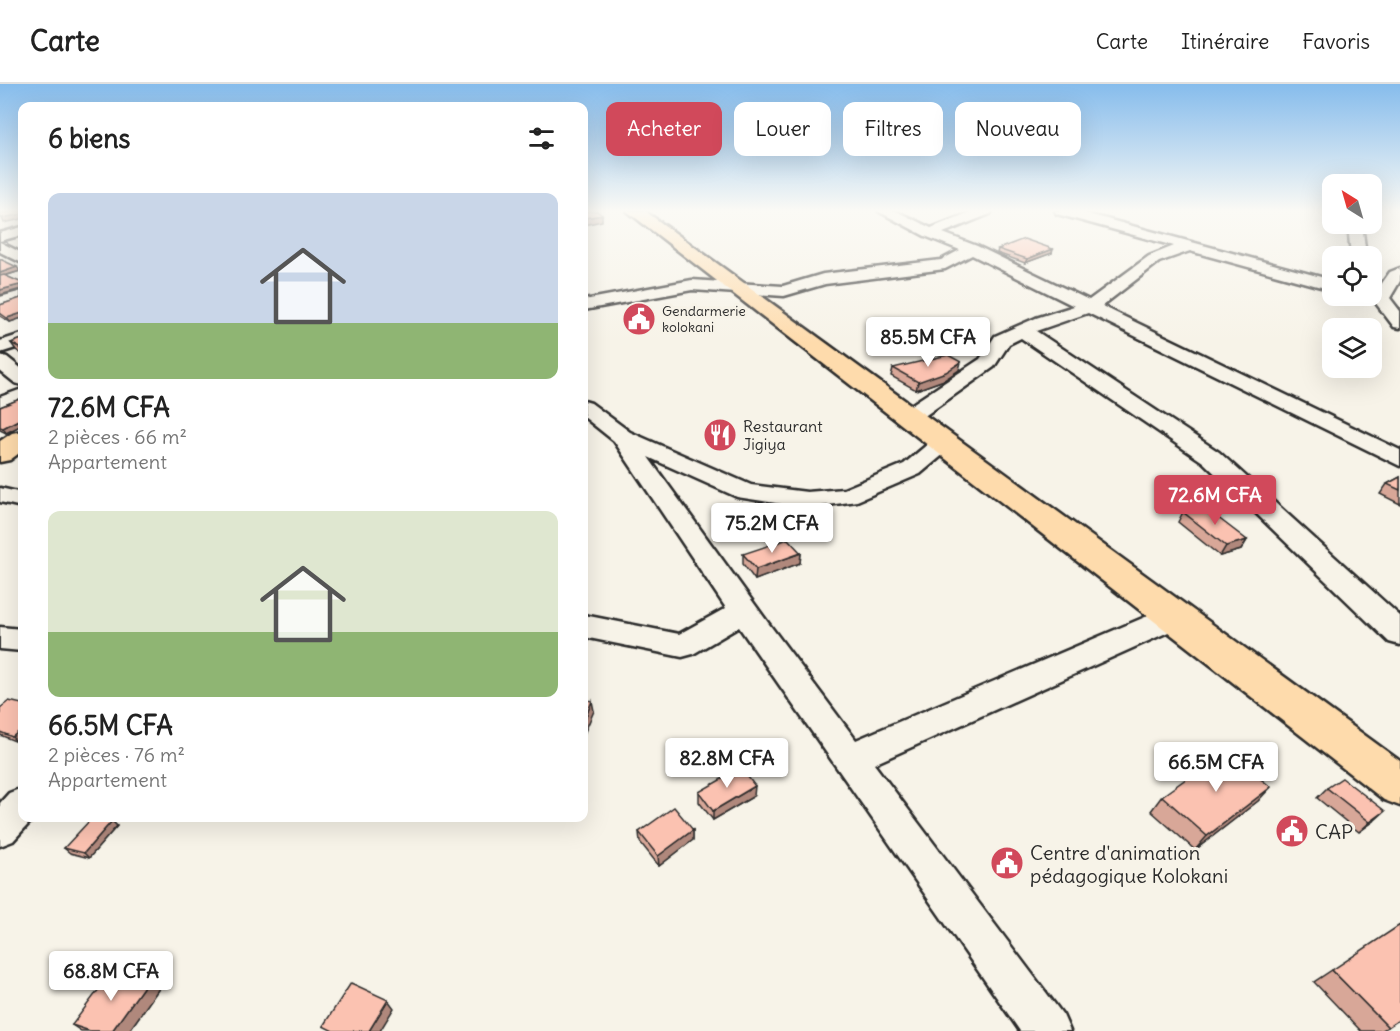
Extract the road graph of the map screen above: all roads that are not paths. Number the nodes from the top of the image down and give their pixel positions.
1 (693, 255) edge
2 (961, 255) edge
3 (985, 255) edge
4 (1164, 255) edge
5 (1217, 255) edge
6 (18, 261) edge
7 (0, 268) edge
8 (1400, 273) edge
9 (1322, 282) edge
10 (738, 289) junction
11 (18, 297) edge
12 (0, 303) edge
13 (588, 304) edge
14 (1386, 305) edge
15 (1091, 306) junction
16 (1023, 331) junction
17 (18, 341) edge
18 (0, 347) edge
19 (0, 361) edge
20 (18, 376) edge
21 (18, 397) edge
22 (0, 404) edge
23 (588, 410) edge
24 (908, 417) junction
25 (588, 429) edge
26 (622, 436) junction
27 (18, 442) edge
28 (943, 443) junction
29 (0, 454) edge
30 (1400, 459) edge
31 (0, 495) edge
32 (18, 499) edge
33 (744, 611) junction
34 (1174, 617) junction
35 (588, 627) edge
36 (1400, 634) edge
37 (0, 638) edge
38 (18, 640) edge
39 (850, 759) junction
40 (1400, 786) edge
41 (18, 809) edge
42 (0, 829) edge
43 (1047, 1031) edge

1 - 10 main road
2 - 10 street
3 - 15 street
4 - 15 street
5 - 9 street
6 - 7 street
8 - 14 street
10 - 13 street
10 - 24 main road
11 - 12 street
15 - 16 street
15 - 30 street
16 - 24 street
16 - 36 street
17 - 18 street
19 - 20 street
21 - 22 street
23 - 26 street
24 - 28 main road
25 - 26 street
26 - 28 street
26 - 33 street
27 - 29 main road
28 - 34 main road
31 - 32 street
33 - 35 street
33 - 39 street
34 - 39 street
34 - 40 main road
37 - 38 street
39 - 43 street
41 - 42 street

